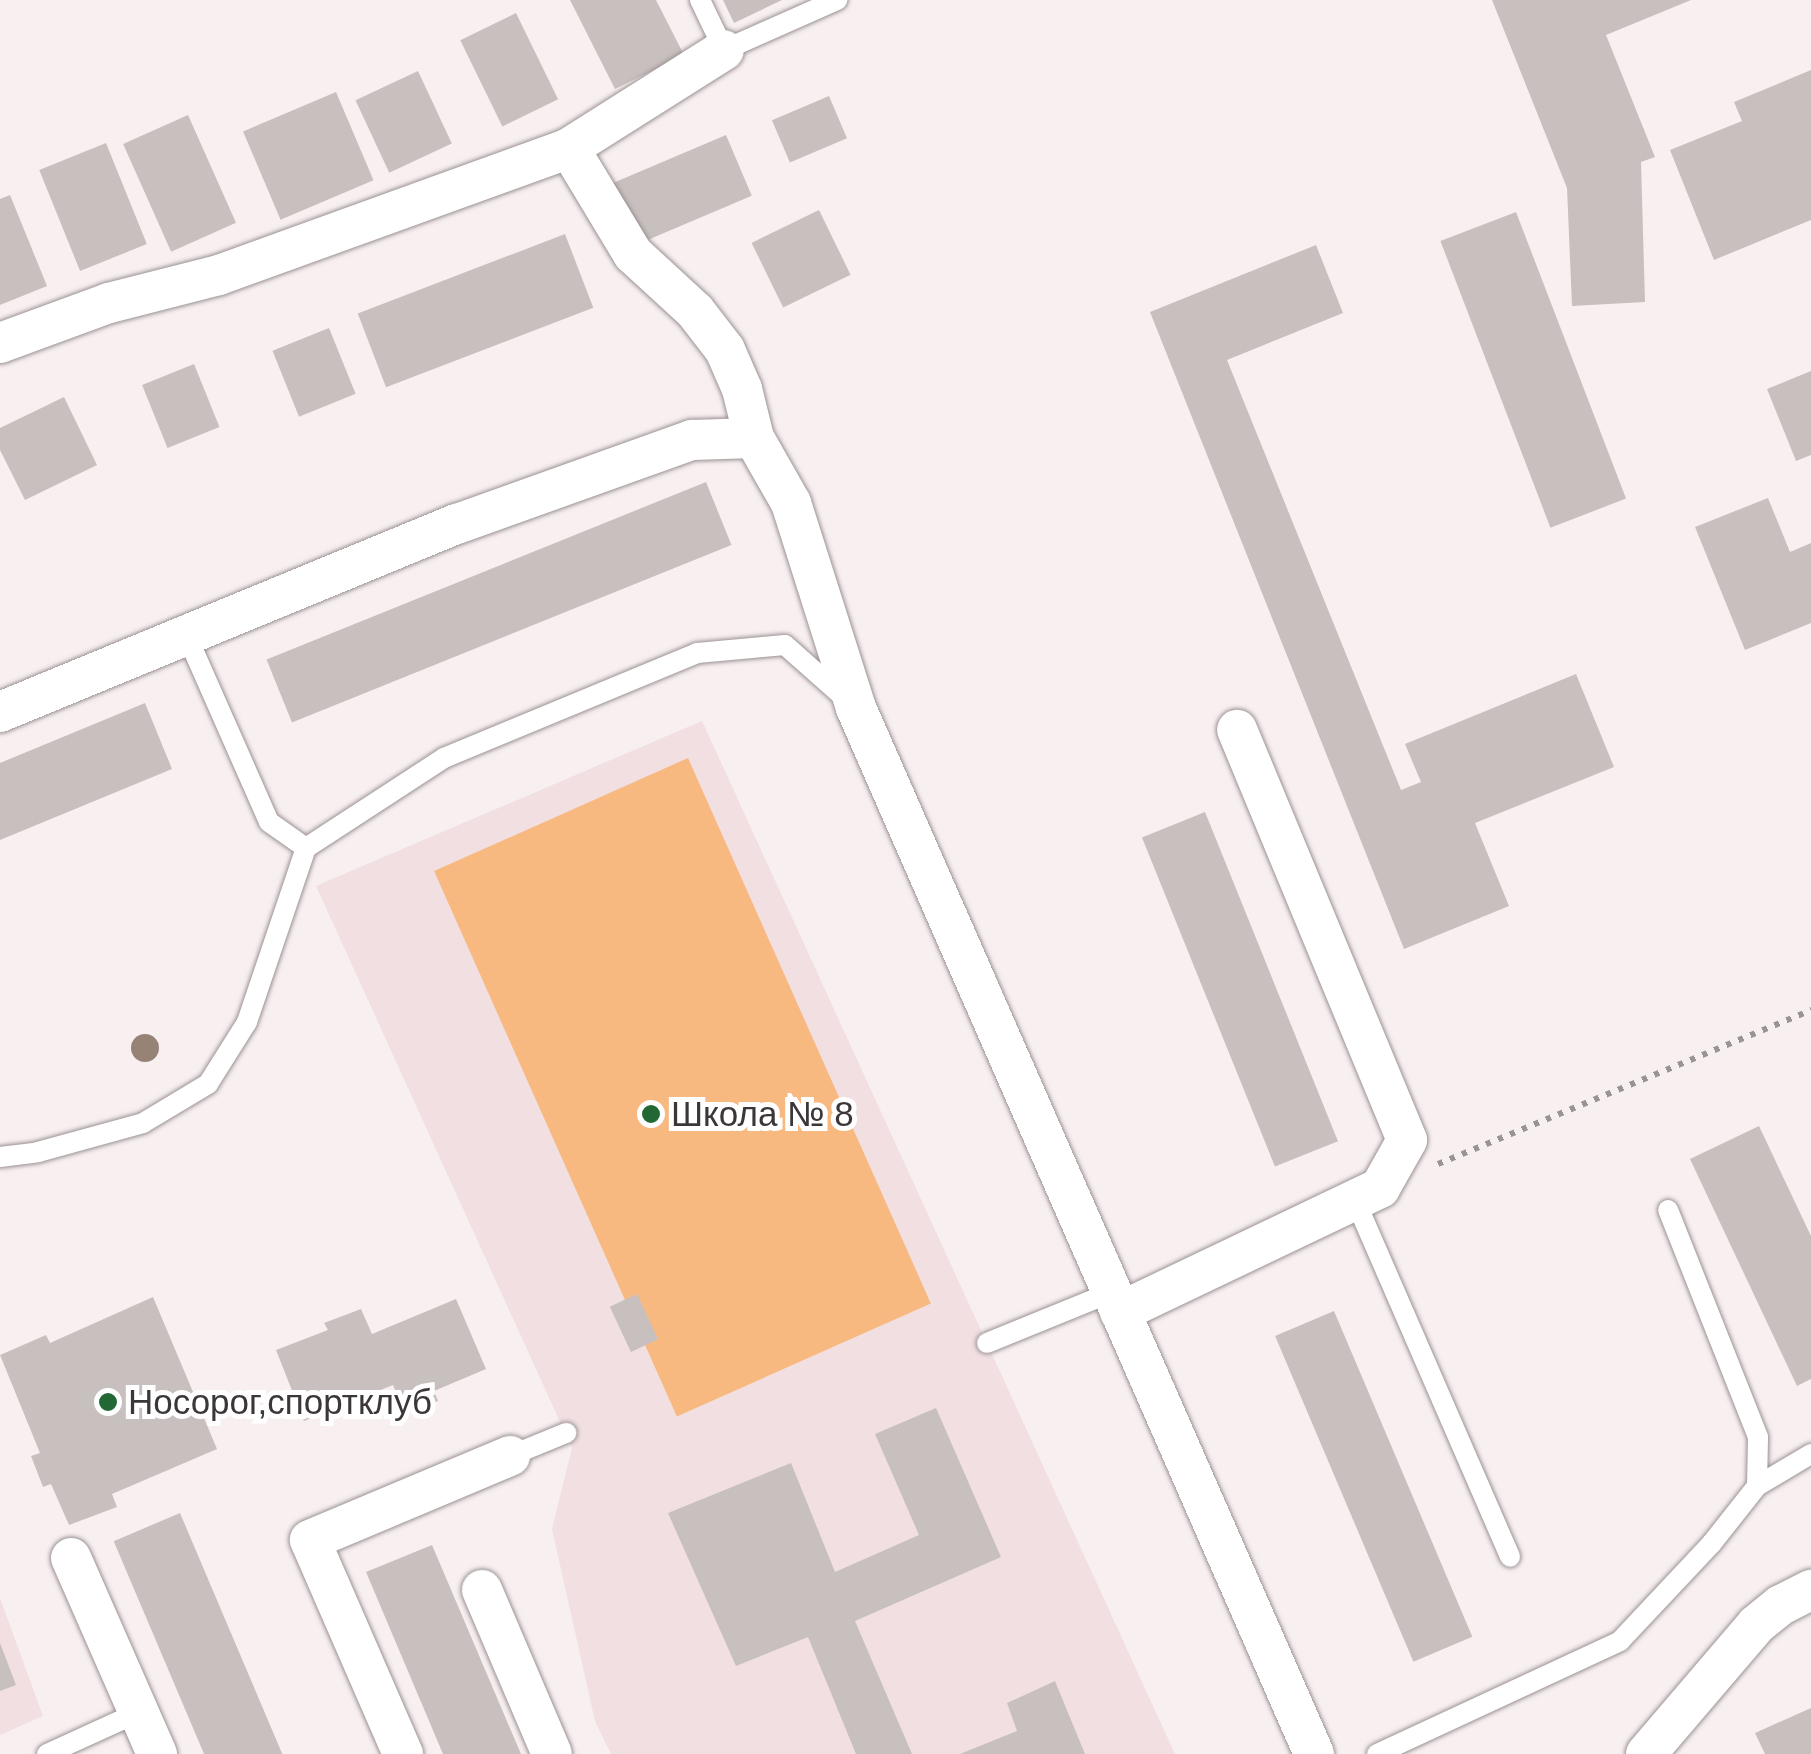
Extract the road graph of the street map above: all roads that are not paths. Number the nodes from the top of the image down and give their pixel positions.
1 (700, 0) edge
2 (837, 0) edge
3 (724, 50) junction
4 (569, 148) junction
5 (0, 343) edge
6 (754, 438) junction
7 (187, 636) junction
8 (856, 708) junction
9 (0, 712) edge
10 (1237, 730) dead end
11 (306, 848) junction
12 (0, 1156) edge
13 (1355, 1200) junction
14 (1668, 1210) dead end
15 (1116, 1302) junction
16 (987, 1343) dead end
17 (566, 1433) dead end
18 (1811, 1454) edge
19 (510, 1456) joint
20 (1757, 1486) junction
21 (1510, 1557) dead end
22 (71, 1558) dead end
23 (482, 1590) dead end
24 (1811, 1590) edge
25 (139, 1712) junction
26 (47, 1754) edge
27 (157, 1754) edge
28 (402, 1754) edge
29 (552, 1754) edge
30 (1314, 1754) edge
31 (1378, 1754) edge
32 (1646, 1754) edge

1 - 3 lane
2 - 3 lane
3 - 4 street
4 - 5 street
4 - 6 street
6 - 7 street
6 - 8 street
7 - 9 street
7 - 11 lane
8 - 11 lane
8 - 15 street
10 - 13 street
11 - 12 lane
13 - 15 street
13 - 21 lane
14 - 20 lane
15 - 16 lane
15 - 30 street
17 - 19 lane
18 - 20 lane
19 - 28 street
20 - 31 lane
22 - 25 street
23 - 29 street
24 - 32 street
25 - 26 lane
25 - 27 street

